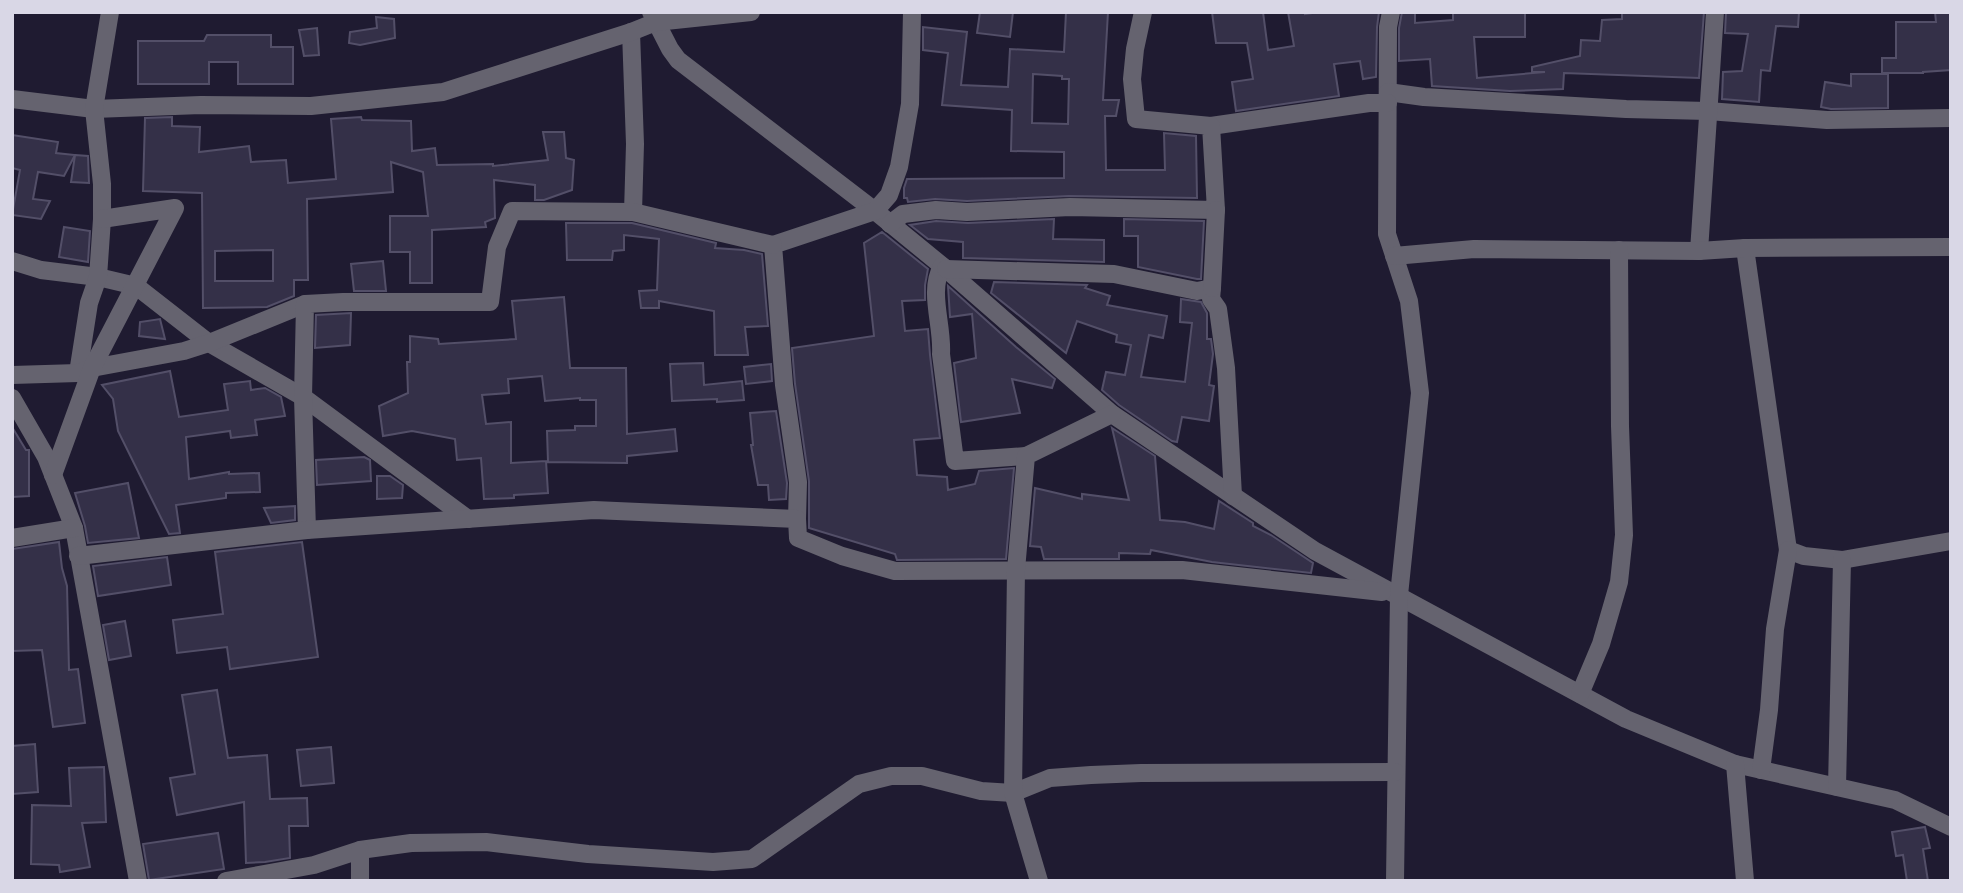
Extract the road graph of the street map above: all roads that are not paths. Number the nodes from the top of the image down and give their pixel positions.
1 (110, 12) edge
2 (751, 12) edge
3 (912, 12) edge
4 (1143, 12) edge
5 (1391, 12) edge
6 (1715, 12) edge
7 (653, 17) edge
8 (631, 32) junction
9 (1388, 98) junction
10 (12, 99) edge
11 (94, 109) junction
12 (1708, 111) junction
13 (1951, 118) edge
14 (1211, 126) junction
15 (1216, 210) junction
16 (875, 211) junction
17 (633, 212) junction
18 (102, 219) junction
19 (890, 223) junction
20 (773, 245) junction
21 (1951, 247) edge
22 (1745, 248) junction
23 (1619, 250) junction
24 (1699, 251) junction
25 (1394, 256) junction
26 (12, 261) edge
27 (944, 267) junction
28 (97, 277) junction
29 (136, 286) junction
30 (1212, 288) junction
31 (305, 304) junction
32 (209, 343) junction
33 (85, 370) junction
34 (12, 375) edge
35 (303, 397) junction
36 (12, 398) edge
37 (1112, 414) junction
38 (1026, 456) junction
39 (53, 475) junction
40 (1233, 496) junction
41 (468, 519) junction
42 (797, 519) junction
43 (74, 528) junction
44 (307, 530) junction
45 (12, 538) edge
46 (1951, 541) edge
47 (1788, 550) junction
48 (78, 556) junction
49 (1842, 560) junction
50 (1016, 570) junction
51 (1399, 596) junction
52 (1580, 694) junction
53 (1735, 764) junction
54 (1761, 770) junction
55 (1395, 772) junction
56 (1838, 787) junction
57 (1013, 793) junction
58 (1951, 827) edge
59 (360, 850) junction
60 (138, 881) edge
61 (226, 881) edge
62 (360, 881) edge
63 (1039, 881) edge
64 (1395, 881) edge
65 (1745, 881) edge

1 - 11 street
2 - 7 street
3 - 16 street
4 - 14 street
5 - 9 street
6 - 12 street
7 - 8 street
7 - 16 street
8 - 11 street
8 - 17 street
9 - 12 street
9 - 14 street
9 - 25 street
10 - 11 street
11 - 18 street
12 - 13 street
12 - 24 street
14 - 15 street
15 - 19 street
15 - 30 street
16 - 19 street
16 - 20 street
17 - 20 street
17 - 31 street
18 - 28 street
18 - 29 street
19 - 27 street
20 - 42 street
21 - 22 street
22 - 24 street
22 - 47 street
23 - 24 street
23 - 25 street
23 - 52 street
25 - 51 street
26 - 28 street
27 - 30 street
27 - 37 street
27 - 38 street
28 - 29 street
28 - 33 street
29 - 32 street
29 - 33 street
30 - 40 street
31 - 32 street
31 - 35 street
32 - 33 street
32 - 35 street
33 - 34 street
33 - 39 street
35 - 41 street
35 - 44 street
36 - 39 street
37 - 38 street
37 - 40 street
38 - 50 street
39 - 43 street
40 - 51 street
41 - 42 street
41 - 44 street
42 - 50 street
43 - 45 street
43 - 48 street
44 - 48 street
46 - 49 street
47 - 49 street
47 - 54 street
48 - 60 street
49 - 56 street
50 - 51 street
50 - 57 street
51 - 52 street
51 - 55 street
52 - 53 street
53 - 54 street
53 - 65 street
54 - 56 street
55 - 57 street
55 - 64 street
56 - 58 street
57 - 59 street
57 - 63 street
59 - 61 street
59 - 62 street

